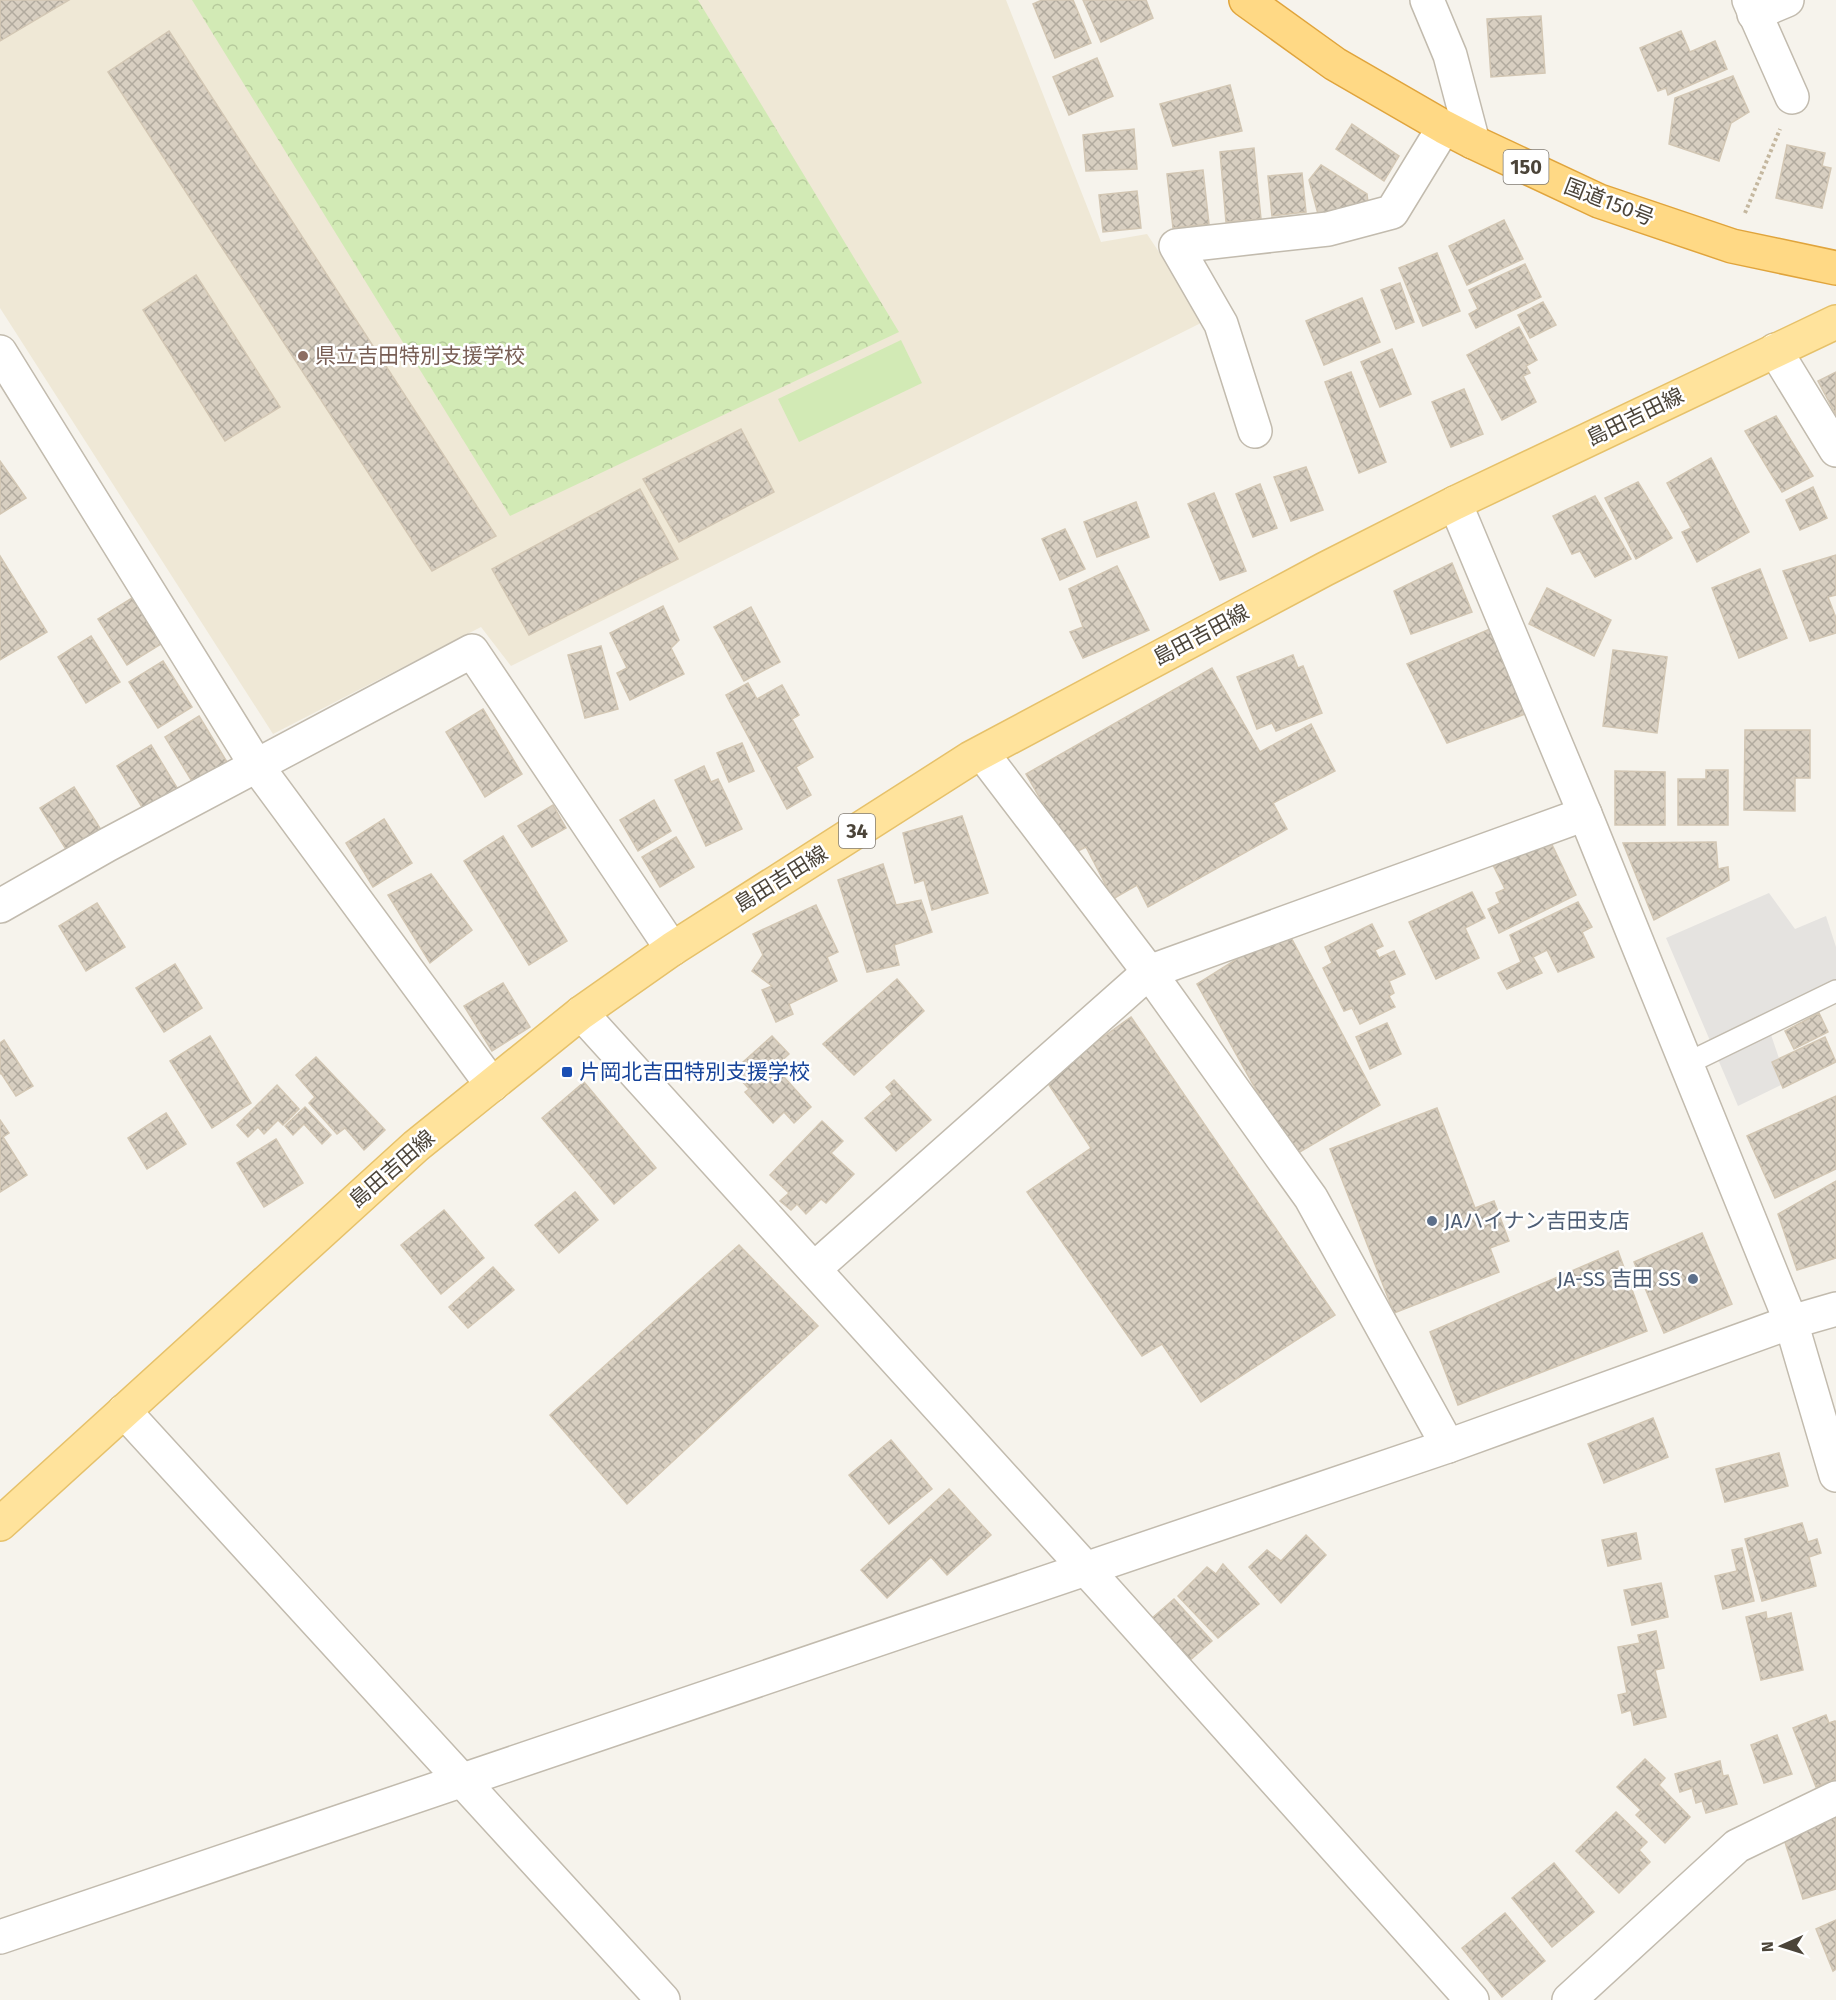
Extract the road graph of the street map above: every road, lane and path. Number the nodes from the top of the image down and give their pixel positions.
1 (1246, 0) edge
2 (1427, 0) edge
3 (1786, 0) edge
4 (1752, 7) edge
5 (1792, 97) joint
6 (1444, 127) junction
7 (1473, 142) junction
8 (1732, 246) junction
9 (1836, 268) edge
10 (1836, 322) edge
11 (1775, 350) junction
12 (0, 352) edge
13 (1255, 431) dead end
14 (1836, 450) edge
15 (1455, 503) junction
16 (982, 753) junction
17 (256, 765) junction
18 (1585, 814) junction
19 (0, 906) edge
20 (672, 949) junction
21 (1149, 972) junction
22 (1836, 991) edge
23 (581, 1013) junction
24 (1686, 1064) junction
25 (492, 1085) junction
26 (814, 1269) junction
27 (1836, 1309) edge
28 (1791, 1322) junction
29 (124, 1411) junction
30 (1448, 1446) junction
31 (1836, 1475) edge
32 (0, 1524) edge
33 (1086, 1569) junction
34 (462, 1780) junction
35 (1836, 1798) edge
36 (0, 1937) edge
37 (663, 2000) edge
38 (1472, 2000) edge
39 (1569, 2000) edge

1 - 6 highway, 国道150号 / 150
2 - 7 street
3 - 4 street
4 - 5 street
5 - 8 path
6 - 7 highway, 国道150号 / 150
6 - 13 street
7 - 8 highway, 国道150号 / 150
8 - 9 highway, 国道150号 / 150
10 - 11 main road, 島田吉田線 / 34
11 - 14 street
11 - 15 main road, 島田吉田線 / 34
12 - 17 street
15 - 16 main road, 島田吉田線 / 34
15 - 18 street
16 - 20 main road, 島田吉田線 / 34
16 - 21 street
17 - 19 street
17 - 20 street
17 - 25 street
18 - 21 street
18 - 24 street
20 - 23 main road, 島田吉田線 / 34
21 - 26 street
21 - 30 street
22 - 24 lane
23 - 25 main road, 島田吉田線 / 34
23 - 26 street
24 - 28 street
25 - 29 main road, 島田吉田線 / 34
26 - 33 street
27 - 28 street
28 - 30 street
28 - 31 street
29 - 32 main road, 島田吉田線 / 34
29 - 34 street
30 - 33 street
33 - 34 street
33 - 38 street
34 - 36 street
34 - 37 street
35 - 39 street

